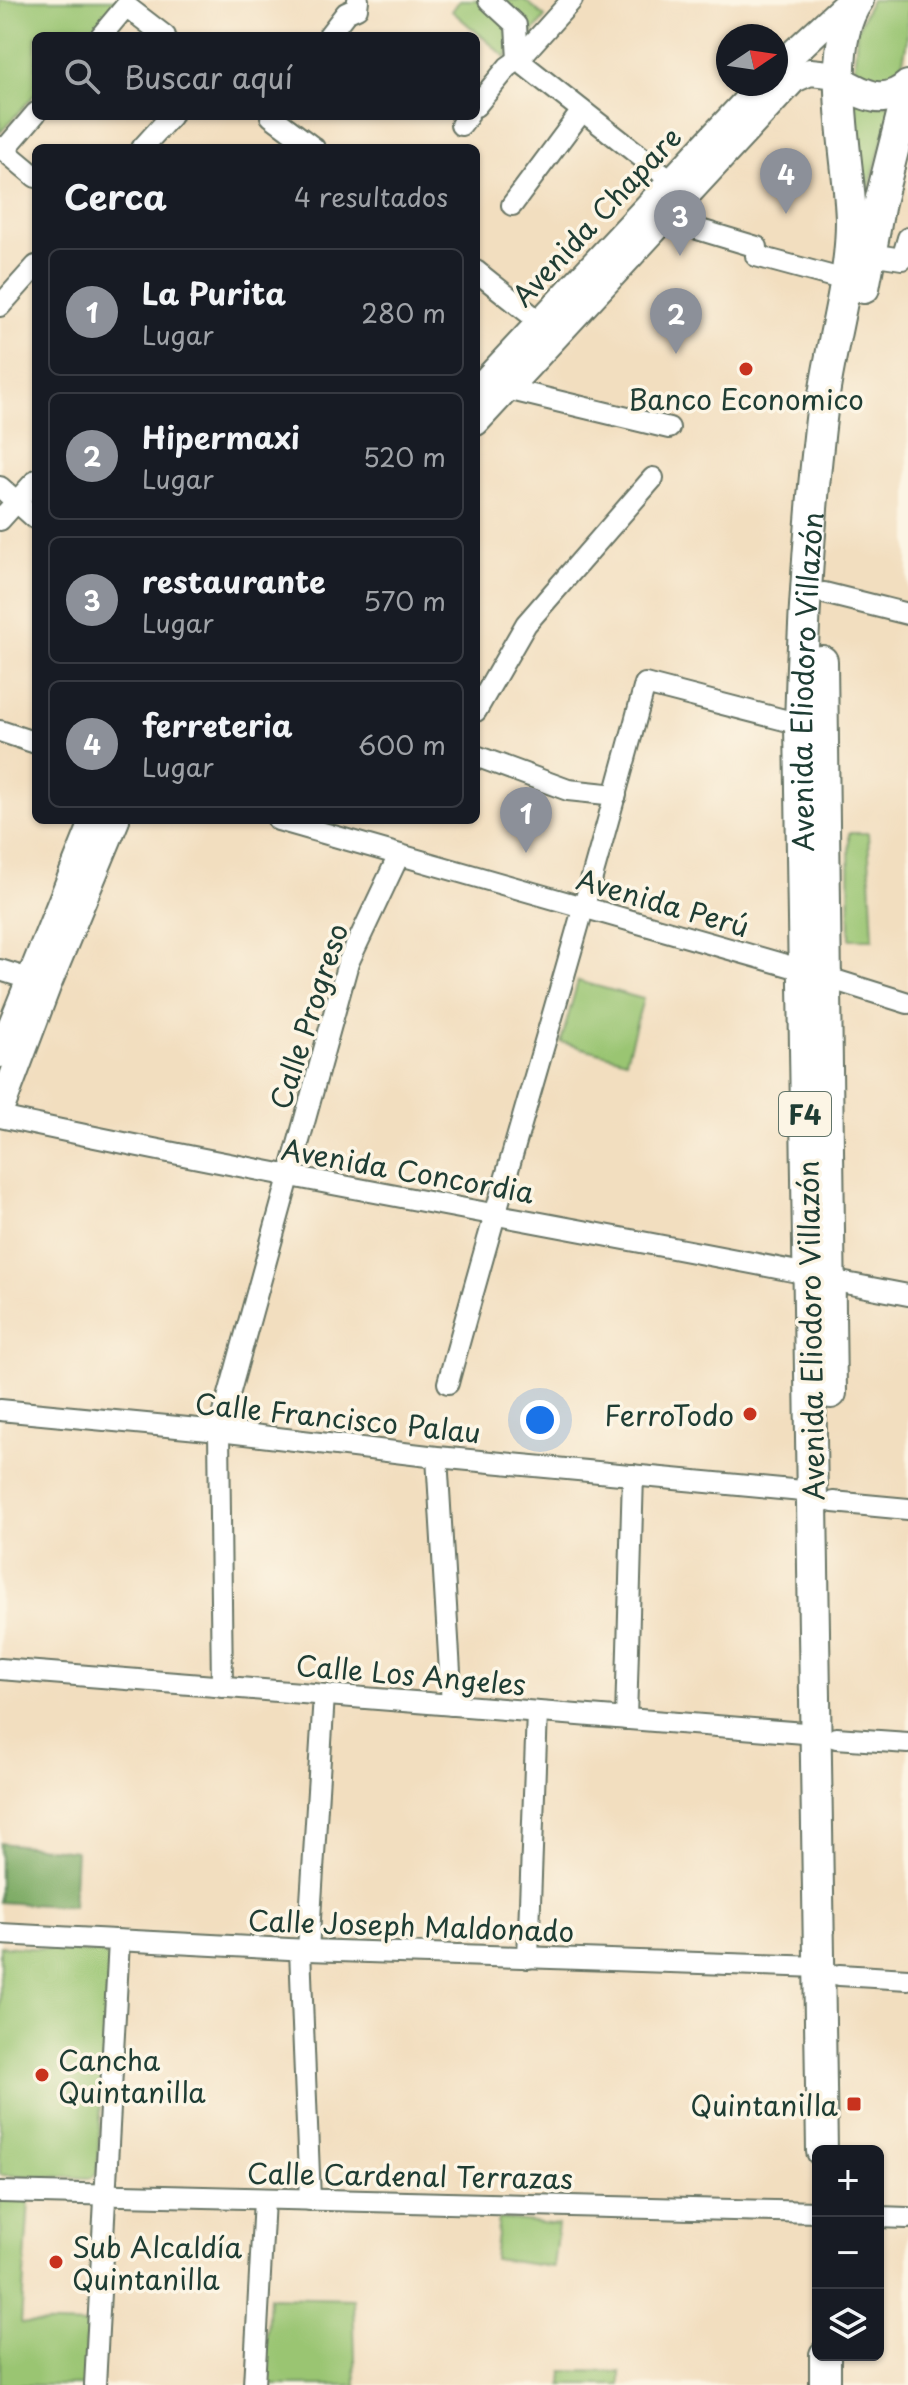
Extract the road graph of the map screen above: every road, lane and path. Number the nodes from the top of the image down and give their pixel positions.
1 (489, 0) edge
2 (572, 0) edge
3 (851, 0) edge
4 (858, 0) edge
5 (353, 4) edge
6 (104, 32) edge
7 (160, 32) edge
8 (331, 32) edge
9 (518, 60) junction
10 (788, 68) edge
11 (788, 74) edge
12 (839, 78) junction
13 (908, 88) edge
14 (752, 96) edge
15 (762, 96) edge
16 (480, 101) edge
17 (582, 111) junction
18 (32, 117) edge
19 (167, 120) edge
20 (276, 120) edge
21 (146, 144) edge
22 (309, 144) edge
23 (3, 147) edge
24 (32, 173) edge
25 (680, 187) junction
26 (512, 205) dead end
27 (664, 219) junction
28 (908, 238) edge
29 (870, 254) junction
30 (32, 270) edge
31 (480, 274) edge
32 (845, 280) junction
33 (0, 306) edge
34 (549, 328) junction
35 (480, 388) edge
36 (507, 389) junction
37 (480, 418) edge
38 (669, 428) dead end
39 (653, 478) dead end
40 (32, 484) edge
41 (0, 487) edge
42 (16, 501) junction
43 (32, 515) edge
44 (0, 520) edge
45 (824, 593) junction
46 (908, 614) edge
47 (480, 704) edge
48 (800, 724) junction
49 (0, 731) edge
50 (32, 742) edge
51 (480, 757) edge
52 (616, 795) junction
53 (92, 824) edge
54 (114, 824) edge
55 (292, 824) edge
56 (399, 855) junction
57 (584, 910) junction
58 (0, 970) edge
59 (814, 974) junction
60 (29, 979) junction
61 (908, 1003) edge
62 (0, 1054) edge
63 (0, 1114) edge
64 (288, 1178) junction
65 (494, 1212) junction
66 (819, 1277) junction
67 (908, 1295) edge
68 (448, 1383) dead end
69 (0, 1410) edge
70 (219, 1431) junction
71 (437, 1457) junction
72 (633, 1475) junction
73 (823, 1497) junction
74 (908, 1509) edge
75 (0, 1669) edge
76 (222, 1687) junction
77 (324, 1695) junction
78 (452, 1705) junction
79 (537, 1712) junction
80 (626, 1719) junction
81 (826, 1736) junction
82 (908, 1743) edge
83 (0, 1934) edge
84 (119, 1941) junction
85 (304, 1950) junction
86 (528, 1958) junction
87 (829, 1971) junction
88 (908, 1979) edge
89 (822, 2145) edge
90 (842, 2145) edge
91 (0, 2192) edge
92 (105, 2196) junction
93 (264, 2200) junction
94 (310, 2200) junction
95 (812, 2212) edge
96 (884, 2217) edge
97 (908, 2218) edge
98 (825, 2361) edge
99 (845, 2361) edge
100 (95, 2385) edge
101 (254, 2385) edge
102 (825, 2385) edge
103 (845, 2385) edge

1 - 9 street
2 - 9 street
3 - 10 main road, Avenida Chapare
4 - 12 highway, F4
5 - 8 street
6 - 7 street
9 - 16 street
9 - 17 street
11 - 12 main road
12 - 13 highway, F4
12 - 32 highway, Avenida Eliodoro Villazón / F4
13 - 29 highway, Avenida Eliodoro Villazón / F4
14 - 25 main road, Avenida Chapare
15 - 25 main road, Avenida Chapare
17 - 25 street
17 - 26 street
18 - 23 street
19 - 21 street
20 - 22 street
23 - 24 street
25 - 27 main road, Avenida Chapare
25 - 34 main road, Avenida Chapare
27 - 32 street
27 - 34 main road, Avenida Chapare
28 - 29 street
29 - 45 highway, Avenida Eliodoro Villazón / F4
30 - 33 street
31 - 34 street
32 - 48 highway, Avenida Eliodoro Villazón / F4
34 - 35 main road, Avenida Chapare
34 - 36 main road, Avenida Chapare
36 - 37 main road, Avenida Chapare
36 - 38 street
39 - 47 street
40 - 42 street
41 - 42 street
42 - 43 street
42 - 44 street
45 - 46 street
45 - 59 highway, Avenida Eliodoro Villazón / F4
48 - 52 street
48 - 59 highway, Avenida Eliodoro Villazón / F4
49 - 50 street
51 - 52 street
52 - 57 street
53 - 60 main road
54 - 63 main road
55 - 56 street, Avenida Perú
56 - 57 street, Avenida Perú
56 - 64 street, Calle Progreso
57 - 59 street, Avenida Perú
57 - 65 street
58 - 60 street
59 - 61 street, Avenida Perú
59 - 66 highway, Avenida Eliodoro Villazón / F4
60 - 62 main road
63 - 64 street, Avenida Concordia
64 - 65 street, Avenida Concordia
64 - 70 street, Calle Progreso
65 - 66 street, Avenida Concordia
65 - 68 street
66 - 67 street, Avenida Concordia
66 - 73 highway, Avenida Eliodoro Villazón / F4
69 - 70 street, Calle Francisco Palau
70 - 71 street, Calle Francisco Palau
70 - 76 street, Calle Progreso
71 - 72 street, Calle Francisco Palau
71 - 78 street
72 - 73 street, Calle Francisco Palau
72 - 80 street
73 - 74 street, Calle Francisco Palau
73 - 81 highway, Avenida Eliodoro Villazón / F4
75 - 76 street, Calle Los Angeles
76 - 77 street, Calle Los Angeles
77 - 78 street, Calle Los Angeles
77 - 85 street
78 - 79 street, Calle Los Angeles
79 - 80 street, Calle Los Angeles
79 - 86 street
80 - 81 street, Calle Los Angeles
81 - 82 street, Calle Los Angeles
81 - 87 highway, Avenida Eliodoro Villazón / F4
83 - 84 street, Calle Joseph Maldonado
84 - 85 street, Calle Joseph Maldonado
84 - 92 street
85 - 86 street, Calle Joseph Maldonado
85 - 94 street
86 - 87 street, Calle Joseph Maldonado
87 - 88 street, Calle Joseph Maldonado
87 - 89 highway, Avenida Eliodoro Villazón / F4
87 - 90 highway, Avenida Eliodoro Villazón / F4
91 - 92 street, Calle Cardenal Terrazas
92 - 93 street, Calle Cardenal Terrazas
92 - 100 street
93 - 94 street, Calle Cardenal Terrazas
93 - 101 street
94 - 95 street, Calle Cardenal Terrazas
96 - 97 street
98 - 102 highway
99 - 103 highway

